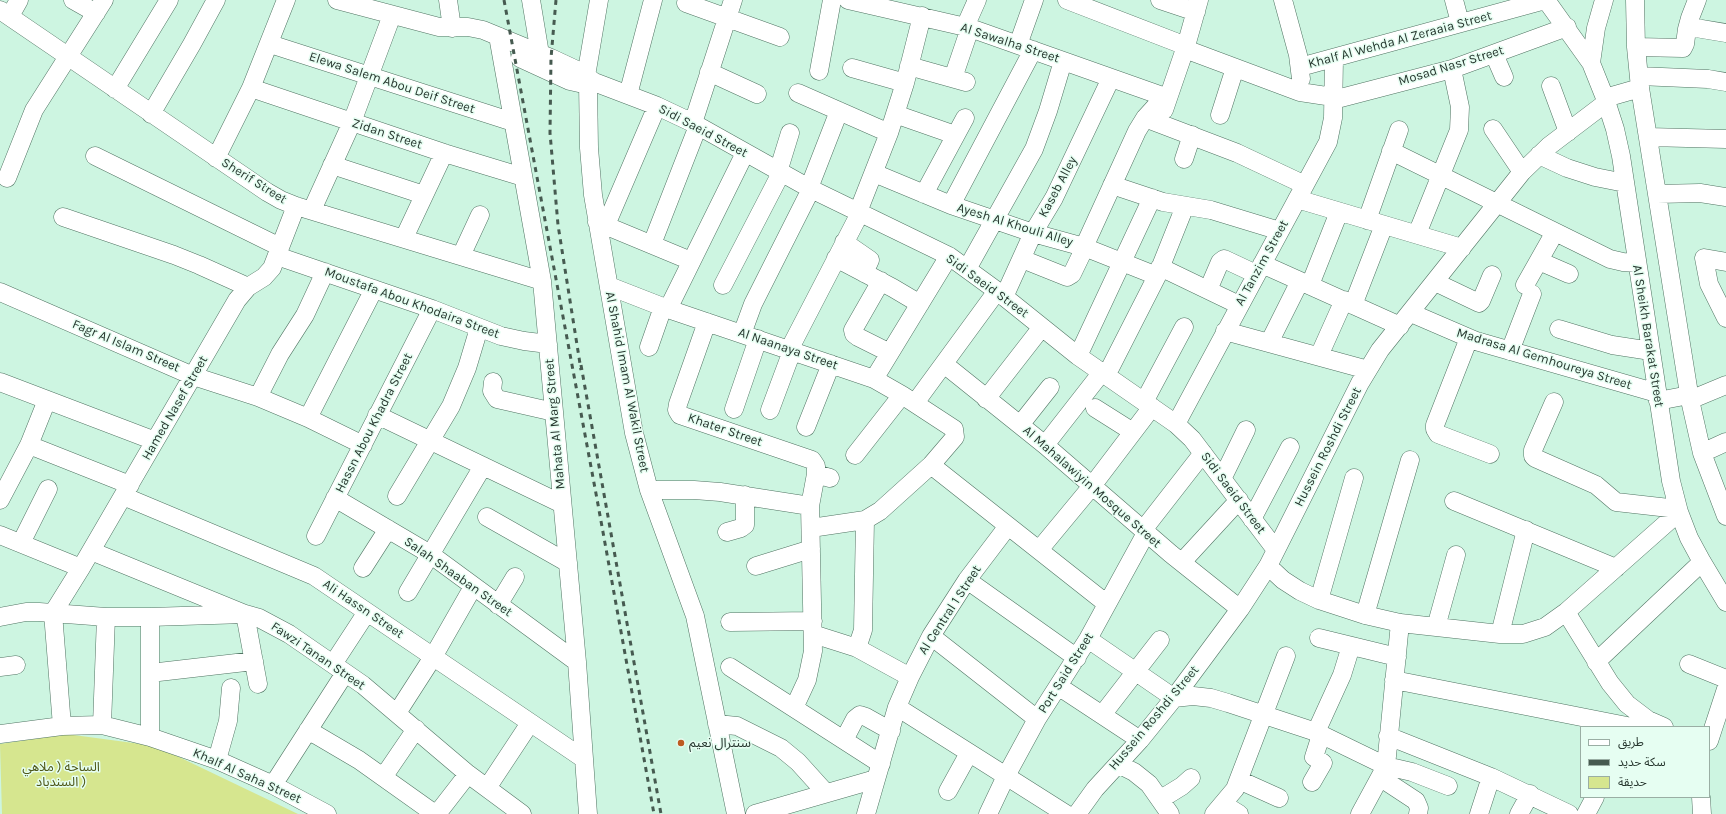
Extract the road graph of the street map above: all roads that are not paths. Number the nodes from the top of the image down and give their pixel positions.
1 (19, 0) edge
2 (73, 0) edge
3 (169, 0) edge
4 (216, 0) edge
5 (286, 0) edge
6 (337, 0) edge
7 (448, 0) edge
8 (531, 0) edge
9 (599, 0) edge
10 (653, 0) edge
11 (732, 0) edge
12 (832, 0) edge
13 (850, 0) edge
14 (977, 0) edge
15 (1034, 0) edge
16 (1067, 0) edge
17 (1160, 0) edge
18 (1283, 0) edge
19 (1512, 0) edge
20 (1546, 0) edge
21 (1604, 0) edge
22 (1635, 0) edge
23 (1697, 0) edge
24 (686, 3) dead end
25 (1198, 6) edge
26 (100, 7) edge
27 (1456, 8) edge
28 (916, 10) edge
29 (5, 13) edge
30 (392, 15) junction
31 (727, 18) junction
32 (1567, 27) junction
33 (452, 28) junction
34 (968, 28) junction
35 (1688, 29) junction
36 (1726, 33) edge
37 (780, 37) dead end
38 (270, 44) junction
39 (499, 44) junction
40 (1026, 47) junction
41 (1186, 47) junction
42 (1636, 47) junction
43 (1335, 53) junction
44 (540, 54) junction
45 (1494, 54) junction
46 (69, 58) junction
47 (1063, 60) junction
48 (1591, 62) junction
49 (909, 66) junction
50 (852, 68) dead end
51 (1235, 68) junction
52 (1300, 68) junction
53 (1452, 68) junction
54 (820, 71) dead end
55 (709, 72) junction
56 (370, 76) junction
57 (1504, 77) dead end
58 (1112, 78) junction
59 (589, 80) junction
60 (1639, 82) junction
61 (1726, 82) edge
62 (905, 83) junction
63 (1551, 86) dead end
64 (251, 88) junction
65 (115, 89) junction
66 (1300, 92) junction
67 (798, 93) dead end
68 (757, 94) dead end
69 (628, 95) junction
70 (1168, 98) junction
71 (1333, 98) junction
72 (1606, 100) junction
73 (657, 106) junction
74 (839, 111) junction
75 (151, 114) junction
76 (895, 114) junction
77 (1220, 115) dead end
78 (965, 118) dead end
79 (1152, 121) junction
80 (352, 122) junction
81 (514, 122) junction
82 (695, 124) junction
83 (1492, 129) dead end
84 (1399, 130) dead end
85 (1568, 132) junction
86 (790, 133) dead end
87 (888, 134) junction
88 (956, 135) junction
89 (1192, 135) junction
90 (1648, 137) junction
91 (1726, 139) edge
92 (1391, 151) junction
93 (444, 152) junction
94 (745, 153) junction
95 (1540, 154) junction
96 (95, 156) dead end
97 (216, 158) junction
98 (1184, 159) dead end
99 (332, 165) junction
100 (779, 172) junction
101 (1522, 172) junction
102 (874, 173) junction
103 (1441, 176) junction
104 (523, 177) junction
105 (7, 178) dead end
106 (1625, 183) junction
107 (1112, 186) junction
108 (810, 189) junction
109 (1301, 192) junction
110 (924, 194) junction
111 (1657, 194) junction
112 (424, 195) junction
113 (1726, 197) edge
114 (1152, 198) junction
115 (1497, 204) junction
116 (952, 205) junction
117 (1185, 206) junction
118 (304, 208) junction
119 (859, 212) junction
120 (1339, 212) junction
121 (480, 215) dead end
122 (63, 217) dead end
123 (995, 220) junction
124 (1367, 220) junction
125 (601, 223) junction
126 (1384, 225) junction
127 (1280, 231) junction
128 (1555, 232) junction
129 (1033, 233) junction
130 (1417, 234) junction
131 (404, 238) junction
132 (844, 242) junction
133 (652, 244) junction
134 (1084, 247) junction
135 (1462, 248) junction
136 (279, 251) junction
137 (461, 256) junction
138 (949, 256) junction
139 (836, 258) junction
140 (1022, 259) junction
141 (691, 261) junction
142 (1539, 261) junction
143 (1123, 262) junction
144 (1726, 262) edge
145 (1637, 263) junction
146 (967, 269) junction
147 (1259, 269) junction
148 (1159, 271) junction
149 (325, 272) junction
150 (864, 272) junction
151 (1569, 274) dead end
152 (1492, 275) dead end
153 (542, 280) junction
154 (881, 281) junction
155 (1435, 282) junction
156 (1305, 283) junction
157 (723, 285) dead end
158 (609, 286) junction
159 (248, 288) junction
160 (374, 289) junction
161 (1208, 290) junction
162 (0, 292) edge
163 (1000, 294) junction
164 (1349, 303) junction
165 (920, 304) junction
166 (1239, 305) junction
167 (666, 308) junction
168 (432, 309) junction
169 (1725, 314) edge
170 (1406, 319) junction
171 (707, 322) junction
172 (1042, 327) junction
173 (479, 328) junction
174 (1184, 328) dead end
175 (1559, 329) dead end
176 (1225, 331) junction
177 (750, 336) junction
178 (1469, 338) junction
179 (1269, 343) junction
180 (548, 344) junction
181 (649, 347) dead end
182 (791, 350) junction
183 (1510, 351) junction
184 (1651, 351) junction
185 (890, 353) junction
186 (1078, 356) junction
187 (1319, 356) junction
188 (831, 364) junction
189 (944, 364) junction
190 (1368, 370) junction
191 (1104, 374) junction
192 (193, 376) junction
193 (874, 379) junction
194 (0, 382) edge
195 (493, 382) dead end
196 (1726, 384) edge
197 (1050, 387) dead end
198 (258, 397) junction
199 (1658, 398) junction
200 (1690, 398) junction
201 (909, 399) junction
202 (986, 399) junction
203 (47, 400) junction
204 (1554, 402) dead end
205 (1148, 405) junction
206 (1095, 408) dead end
207 (734, 409) dead end
208 (770, 410) dead end
209 (554, 412) junction
210 (377, 415) junction
211 (308, 418) junction
212 (1176, 424) junction
213 (1020, 425) junction
214 (806, 427) dead end
215 (1246, 430) dead end
216 (1133, 432) junction
217 (155, 441) junction
218 (430, 441) junction
219 (1726, 442) edge
220 (362, 444) junction
221 (29, 445) junction
222 (1045, 445) junction
223 (1290, 447) dead end
224 (1203, 453) junction
225 (1702, 453) junction
226 (1490, 454) dead end
227 (855, 455) dead end
228 (1410, 460) dead end
229 (931, 465) junction
230 (483, 466) junction
231 (1354, 478) dead end
232 (1222, 479) junction
233 (1092, 486) junction
234 (48, 489) dead end
235 (649, 490) junction
236 (126, 491) junction
237 (745, 495) junction
238 (397, 496) dead end
239 (335, 498) junction
240 (0, 500) edge
241 (1238, 500) junction
242 (1454, 501) dead end
243 (562, 504) junction
244 (810, 506) junction
245 (1725, 510) edge
246 (1679, 511) junction
247 (486, 517) dead end
248 (1252, 519) junction
249 (865, 520) junction
250 (1008, 526) junction
251 (811, 528) junction
252 (388, 529) junction
253 (1526, 530) junction
254 (1145, 531) junction
255 (727, 532) dead end
256 (0, 535) edge
257 (316, 536) dead end
258 (21, 543) junction
259 (811, 549) junction
260 (1039, 550) junction
261 (91, 551) junction
262 (430, 554) junction
263 (1456, 555) dead end
264 (1272, 558) junction
265 (1182, 562) junction
266 (1702, 562) junction
267 (568, 563) junction
268 (756, 566) dead end
269 (82, 568) junction
270 (363, 568) dead end
271 (1616, 568) junction
272 (515, 577) dead end
273 (967, 580) junction
274 (473, 587) junction
275 (408, 592) dead end
276 (1318, 600) junction
277 (1726, 602) edge
278 (1107, 604) junction
279 (498, 605) junction
280 (1240, 609) junction
281 (367, 612) junction
282 (1566, 612) junction
283 (53, 613) junction
284 (246, 614) junction
285 (1365, 615) junction
286 (0, 617) edge
287 (106, 617) junction
288 (150, 617) junction
289 (730, 622) dead end
290 (1400, 623) junction
291 (813, 627) junction
292 (1436, 627) junction
293 (1500, 634) junction
294 (931, 636) junction
295 (1319, 638) dead end
296 (1088, 639) junction
297 (1160, 640) dead end
298 (1351, 646) junction
299 (857, 648) junction
300 (1286, 656) dead end
301 (433, 657) junction
302 (1397, 657) junction
303 (1076, 658) junction
304 (254, 661) junction
305 (577, 662) junction
306 (1596, 662) junction
307 (1689, 664) dead end
308 (730, 666) dead end
309 (339, 668) junction
310 (1135, 672) junction
311 (150, 673) junction
312 (910, 678) junction
313 (1726, 679) edge
314 (1394, 680) junction
315 (258, 684) dead end
316 (1058, 686) junction
317 (231, 688) dead end
318 (1726, 689) edge
319 (1174, 698) junction
320 (898, 707) junction
321 (794, 708) junction
322 (397, 713) junction
323 (1102, 715) junction
324 (1264, 715) junction
325 (1037, 719) junction
326 (530, 723) junction
327 (717, 724) junction
328 (102, 725) junction
329 (1652, 725) edge
330 (62, 726) junction
331 (1627, 726) edge
332 (416, 729) junction
333 (308, 730) junction
334 (890, 731) junction
335 (0, 734) edge
336 (1319, 734) junction
337 (1388, 736) junction
338 (150, 737) junction
339 (1710, 738) edge
340 (844, 740) junction
341 (1140, 740) junction
342 (970, 753) junction
343 (584, 759) junction
344 (217, 760) junction
345 (1118, 764) junction
346 (879, 771) junction
347 (1383, 772) junction
348 (468, 774) junction
349 (384, 776) junction
350 (1006, 776) junction
351 (1491, 777) junction
352 (1191, 778) dead end
353 (1239, 780) junction
354 (1312, 782) dead end
355 (273, 785) junction
356 (1448, 786) dead end
357 (487, 788) junction
358 (948, 791) dead end
359 (826, 793) junction
360 (1530, 794) junction
361 (1279, 798) dead end
362 (1594, 798) edge
363 (1701, 798) edge
364 (1161, 799) junction
365 (1218, 809) edge
366 (1418, 809) edge
367 (327, 814) edge
368 (436, 814) edge
369 (522, 814) edge
370 (588, 814) edge
371 (736, 814) edge
372 (755, 814) edge
373 (866, 814) edge
374 (988, 814) edge
375 (1066, 814) edge
376 (1077, 814) edge
377 (1170, 814) edge
378 (1239, 814) edge
379 (1360, 814) edge
380 (1479, 814) edge
381 (1519, 814) edge
382 (1569, 814) edge
383 (1586, 814) edge
384 (1702, 814) edge

1 - 29 street
2 - 26 street
3 - 65 street
4 - 75 street
5 - 38 street
6 - 30 street
7 - 33 street
8 - 44 street
9 - 59 street, Al Shahid Imam Al Wakil Street
10 - 69 street
11 - 31 street
12 - 54 street
13 - 28 street, Al Sawalha Street
14 - 34 street
15 - 40 street
16 - 41 street
17 - 25 street
18 - 52 street
19 - 27 street
20 - 32 street
20 - 43 street, Khalf Al Wehda Al Zeraaia Street
21 - 48 street
22 - 42 street
23 - 35 street
24 - 31 street
25 - 41 street
26 - 46 street
27 - 43 street
28 - 34 street, Al Sawalha Street
28 - 49 street
29 - 46 street, Sherif Street
30 - 33 street
30 - 56 street, Hamed Nasef Street
31 - 37 street
31 - 55 street
32 - 45 street, Mosad Nasr Street
32 - 48 street
33 - 39 street
34 - 40 street, Al Sawalha Street
34 - 49 street
35 - 36 street
35 - 42 street
38 - 56 street, Elewa Salem Abou Deif Street
38 - 64 street
39 - 44 street
39 - 59 street
39 - 81 street, Mahata Al Marg Street
40 - 47 street, Al Sawalha Street
40 - 116 street
41 - 51 street
41 - 70 street
42 - 60 street
43 - 52 street, Khalf Al Wehda Al Zeraaia Street
43 - 71 street, Al Tanzim Street
44 - 59 street
45 - 53 street, Mosad Nasr Street
45 - 57 street
46 - 65 street, Sherif Street
46 - 105 street
47 - 58 street, Al Sawalha Street
47 - 123 street
48 - 72 street, Al Sheikh Barakat Street
49 - 62 street
50 - 62 street
51 - 66 street
51 - 77 street
52 - 66 street
53 - 71 street, Mosad Nasr Street
53 - 103 street
55 - 68 street
55 - 82 street
56 - 80 street, Hamed Nasef Street
56 - 81 street, Elewa Salem Abou Deif Street
58 - 70 street, Al Sawalha Street
58 - 129 street, Kaseb Alley
59 - 69 street, Sidi Saeid Street
59 - 125 street, Al Shahid Imam Al Wakil Street
60 - 61 street
60 - 72 street
60 - 90 street
62 - 76 street
63 - 85 street
64 - 80 street, Zidan Street
64 - 97 street
65 - 75 street, Sherif Street
66 - 71 street
67 - 74 street
69 - 73 street, Sidi Saeid Street
70 - 79 street
71 - 109 street, Al Tanzim Street
72 - 85 street, Hussein Roshdi Street
72 - 106 street, Al Sheikh Barakat Street
73 - 82 street, Sidi Saeid Street
73 - 125 street
74 - 87 street
74 - 108 street
75 - 97 street, Sherif Street
76 - 87 street
76 - 88 street
78 - 88 street
79 - 89 street
79 - 107 street
80 - 93 street, Zidan Street
80 - 99 street, Hamed Nasef Street
81 - 104 street, Mahata Al Marg Street
82 - 94 street, Sidi Saeid Street
82 - 133 street
83 - 101 street
84 - 92 street
85 - 95 street, Hussein Roshdi Street
86 - 100 street
87 - 102 street
88 - 110 street
89 - 98 street
89 - 109 street
90 - 91 street
90 - 111 street
92 - 103 street
92 - 124 street
93 - 104 street, Zidan Street
93 - 112 street
94 - 100 street, Sidi Saeid Street
94 - 141 street
95 - 101 street, Hussein Roshdi Street
95 - 106 street
96 - 136 street, Moustafa Abou Khodaira Street
97 - 118 street, Sherif Street
99 - 112 street
99 - 118 street, Hamed Nasef Street
100 - 108 street, Sidi Saeid Street
100 - 157 street
101 - 115 street, Hussein Roshdi Street
102 - 110 street, Ayesh Al Khouli Alley
102 - 119 street
103 - 115 street
103 - 130 street
104 - 153 street, Mahata Al Marg Street
106 - 145 street, Al Sheikh Barakat Street
107 - 114 street
107 - 134 street
108 - 119 street, Sidi Saeid Street
108 - 177 street
109 - 120 street
109 - 127 street, Al Tanzim Street
110 - 116 street, Ayesh Al Khouli Alley
111 - 113 street
111 - 200 street
112 - 131 street
114 - 117 street
114 - 143 street
115 - 128 street
115 - 135 street, Hussein Roshdi Street
116 - 123 street, Ayesh Al Khouli Alley
117 - 127 street
117 - 148 street
118 - 131 street, Sherif Street
118 - 136 street, Hamed Nasef Street
119 - 132 street
119 - 138 street, Sidi Saeid Street
120 - 124 street
120 - 156 street
121 - 137 street
122 - 159 street
123 - 129 street, Ayesh Al Khouli Alley
123 - 146 street
124 - 126 street
125 - 133 street
125 - 158 street, Al Shahid Imam Al Wakil Street
126 - 130 street
126 - 164 street
127 - 147 street, Al Tanzim Street
128 - 142 street
128 - 145 street
129 - 134 street, Ayesh Al Khouli Alley
129 - 140 street, Kaseb Alley
130 - 135 street
131 - 137 street, Sherif Street
132 - 139 street
132 - 150 street
133 - 141 street
134 - 140 street
134 - 143 street, Ayesh Al Khouli Alley
135 - 155 street, Hussein Roshdi Street
136 - 149 street, Moustafa Abou Khodaira Street
136 - 159 street, Hamed Nasef Street
137 - 153 street, Sherif Street
138 - 146 street, Sidi Saeid Street
138 - 165 street
139 - 150 street
139 - 182 street
140 - 163 street, Kaseb Alley
141 - 167 street
142 - 151 street
142 - 183 street
143 - 148 street, Ayesh Al Khouli Alley
143 - 186 street
144 - 169 street
145 - 184 street, Al Sheikh Barakat Street
146 - 163 street, Sidi Saeid Street
147 - 156 street, Madrasa Al Gemhoureya Street
147 - 161 street, Madrasa Al Gemhoureya Street
147 - 166 street, Al Tanzim Street
148 - 161 street, Ayesh Al Khouli Alley
148 - 191 street
149 - 160 street, Moustafa Abou Khodaira Street
149 - 198 street
150 - 154 street
152 - 155 street
153 - 180 street, Mahata Al Marg Street
154 - 165 street
154 - 185 street
155 - 170 street, Hussein Roshdi Street
156 - 164 street, Madrasa Al Gemhoureya Street
156 - 179 street
158 - 167 street, Al Naanaya Street
158 - 235 street, Al Shahid Imam Al Wakil Street
159 - 192 street, Hamed Nasef Street
160 - 168 street, Moustafa Abou Khodaira Street
160 - 211 street
161 - 166 street, Ayesh Al Khouli Alley
162 - 192 street, Fagr Al Islam Street
163 - 172 street, Sidi Saeid Street
163 - 189 street, Kaseb Alley
164 - 170 street, Madrasa Al Gemhoureya Street
164 - 187 street
165 - 185 street
166 - 176 street, Al Tanzim Street
167 - 171 street, Al Naanaya Street
167 - 181 street
168 - 173 street, Moustafa Abou Khodaira Street
168 - 210 street, Hassn Abou Khadra Street
170 - 178 street, Madrasa Al Gemhoureya Street
170 - 190 street, Hussein Roshdi Street
171 - 177 street, Al Naanaya Street
171 - 244 street, Khater Street
172 - 186 street, Sidi Saeid Street
172 - 202 street
173 - 180 street, Moustafa Abou Khodaira Street
173 - 218 street
174 - 205 street
175 - 184 street
176 - 179 street
176 - 212 street, Al Tanzim Street
177 - 182 street, Al Naanaya Street
177 - 207 street
178 - 183 street, Madrasa Al Gemhoureya Street
178 - 226 street
179 - 187 street
180 - 209 street, Mahata Al Marg Street
182 - 188 street, Al Naanaya Street
182 - 208 street
183 - 199 street, Madrasa Al Gemhoureya Street
184 - 199 street, Al Sheikh Barakat Street
185 - 193 street
186 - 191 street, Sidi Saeid Street
187 - 190 street
188 - 193 street, Al Naanaya Street
188 - 214 street
189 - 201 street, Kaseb Alley
189 - 202 street, Al Mahalawiyin Mosque Street
190 - 264 street, Hussein Roshdi Street
191 - 205 street, Sidi Saeid Street
191 - 222 street
192 - 198 street, Fagr Al Islam Street
192 - 217 street, Hamed Nasef Street
193 - 201 street, Al Naanaya Street
194 - 203 street
195 - 209 street
196 - 200 street
197 - 213 street
198 - 211 street, Fagr Al Islam Street
199 - 200 street
199 - 246 street, Al Sheikh Barakat Street
200 - 225 street
201 - 227 street, Kaseb Alley
201 - 229 street, Al Naanaya Street
202 - 213 street, Al Mahalawiyin Mosque Street
203 - 217 street
203 - 221 street
204 - 246 street
205 - 212 street, Sidi Saeid Street
205 - 216 street
206 - 216 street
209 - 243 street, Mahata Al Marg Street
210 - 218 street
210 - 220 street, Hassn Abou Khadra Street
211 - 220 street, Fagr Al Islam Street
212 - 224 street, Sidi Saeid Street
213 - 222 street, Al Mahalawiyin Mosque Street
215 - 232 street
216 - 233 street
217 - 236 street, Hamed Nasef Street
218 - 230 street
218 - 238 street
219 - 225 street
220 - 239 street, Hassn Abou Khadra Street
221 - 236 street, Ali Hassn Street
221 - 240 street
222 - 233 street, Al Mahalawiyin Mosque Street
223 - 248 street
224 - 232 street, Sidi Saeid Street
224 - 254 street, Port Said Street
225 - 245 street
228 - 285 street
229 - 249 street
229 - 250 street
230 - 243 street
230 - 262 street
231 - 276 street
232 - 241 street, Sidi Saeid Street
233 - 254 street, Al Mahalawiyin Mosque Street
233 - 260 street
234 - 258 street
235 - 237 street
235 - 327 street, Al Shahid Imam Al Wakil Street
236 - 261 street, Hamed Nasef Street
236 - 281 street, Ali Hassn Street
237 - 244 street
237 - 255 street
239 - 252 street, Salah Shaaban Street
239 - 257 street, Hassn Abou Khadra Street
241 - 248 street, Sidi Saeid Street
241 - 265 street
242 - 253 street
243 - 267 street, Mahata Al Marg Street
244 - 251 street
246 - 266 street, Al Sheikh Barakat Street
246 - 271 street, Sidi Saeid Street
247 - 267 street
248 - 264 street, Sidi Saeid Street
249 - 251 street
249 - 299 street
250 - 260 street
250 - 273 street, Al Central 1 Street
251 - 259 street
252 - 262 street, Salah Shaaban Street
252 - 270 street
253 - 271 street
253 - 293 street
254 - 265 street, Al Mahalawiyin Mosque Street
254 - 278 street, Port Said Street
256 - 258 street
258 - 269 street
259 - 268 street
259 - 291 street
260 - 278 street
261 - 269 street, Hamed Nasef Street
261 - 284 street
262 - 274 street, Salah Shaaban Street
262 - 275 street
263 - 292 street
264 - 276 street, Sidi Saeid Street
264 - 280 street, Hussein Roshdi Street
265 - 280 street, Al Mahalawiyin Mosque Street
266 - 277 street, Al Sheikh Barakat Street
266 - 306 street
267 - 305 street, Mahata Al Marg Street
269 - 283 street, Hamed Nasef Street
271 - 282 street, Sidi Saeid Street
272 - 279 street
273 - 294 street, Al Central 1 Street
273 - 303 street
274 - 279 street, Salah Shaaban Street
274 - 301 street
276 - 285 street, Sidi Saeid Street
278 - 296 street, Port Said Street
279 - 305 street, Salah Shaaban Street
280 - 319 street, Hussein Roshdi Street
281 - 301 street, Ali Hassn Street
281 - 309 street
282 - 293 street, Sidi Saeid Street
282 - 306 street
283 - 286 street, Fawzi Tanan Street
283 - 287 street, Fawzi Tanan Street
283 - 330 street
284 - 288 street, Fawzi Tanan Street
284 - 304 street
284 - 309 street, Fawzi Tanan Street
285 - 290 street, Sidi Saeid Street
287 - 288 street, Fawzi Tanan Street
287 - 328 street
288 - 311 street
289 - 291 street
290 - 292 street, Sidi Saeid Street
290 - 302 street
291 - 299 street
291 - 321 street
292 - 293 street, Sidi Saeid Street
294 - 312 street, Al Central 1 Street
294 - 325 street
295 - 298 street
296 - 303 street, Port Said Street
296 - 310 street
297 - 310 street
298 - 302 street
298 - 336 street
299 - 312 street
300 - 324 street
301 - 322 street
301 - 326 street, Ali Hassn Street
302 - 314 street
303 - 316 street, Port Said Street
304 - 311 street
304 - 315 street
305 - 343 street, Mahata Al Marg Street
306 - 329 street
307 - 313 street
308 - 321 street
309 - 322 street, Fawzi Tanan Street
309 - 333 street
310 - 319 street
310 - 323 street
311 - 338 street
312 - 320 street, Al Central 1 Street
314 - 331 street
314 - 337 street
316 - 323 street
316 - 325 street, Port Said Street
317 - 344 street
318 - 339 street
319 - 324 street
319 - 341 street, Hussein Roshdi Street
320 - 334 street, Al Central 1 Street
320 - 342 street
321 - 340 street
322 - 332 street, Fawzi Tanan Street
323 - 341 street
324 - 336 street
324 - 353 street
325 - 350 street, Port Said Street
326 - 343 street, Ali Hassn Street
326 - 357 street
327 - 359 street
327 - 371 street, Al Shahid Imam Al Wakil Street
328 - 330 street, Khalf Al Saha Street
328 - 338 street, Khalf Al Saha Street
330 - 335 street, Khalf Al Saha Street
332 - 348 street, Fawzi Tanan Street
332 - 349 street
333 - 349 street
333 - 355 street
334 - 340 street
334 - 346 street, Al Central 1 Street
336 - 347 street
336 - 354 street
337 - 347 street
337 - 351 street
338 - 344 street, Khalf Al Saha Street
340 - 346 street
341 - 345 street, Hussein Roshdi Street
342 - 350 street
342 - 358 street
343 - 370 street, Mahata Al Marg Street
344 - 355 street, Khalf Al Saha Street
345 - 364 street
345 - 376 street, Hussein Roshdi Street
346 - 359 street
346 - 373 street, Al Central 1 Street
347 - 356 street
347 - 366 street
347 - 379 street
348 - 357 street, Fawzi Tanan Street
348 - 368 street
349 - 368 street
350 - 374 street, Port Said Street
350 - 375 street
351 - 360 street
351 - 380 street
352 - 364 street
353 - 361 street
353 - 365 street
355 - 367 street, Khalf Al Saha Street
357 - 369 street, Fawzi Tanan Street
359 - 372 street
360 - 381 street
360 - 382 street
362 - 383 street
363 - 384 street
364 - 377 street
365 - 378 street

